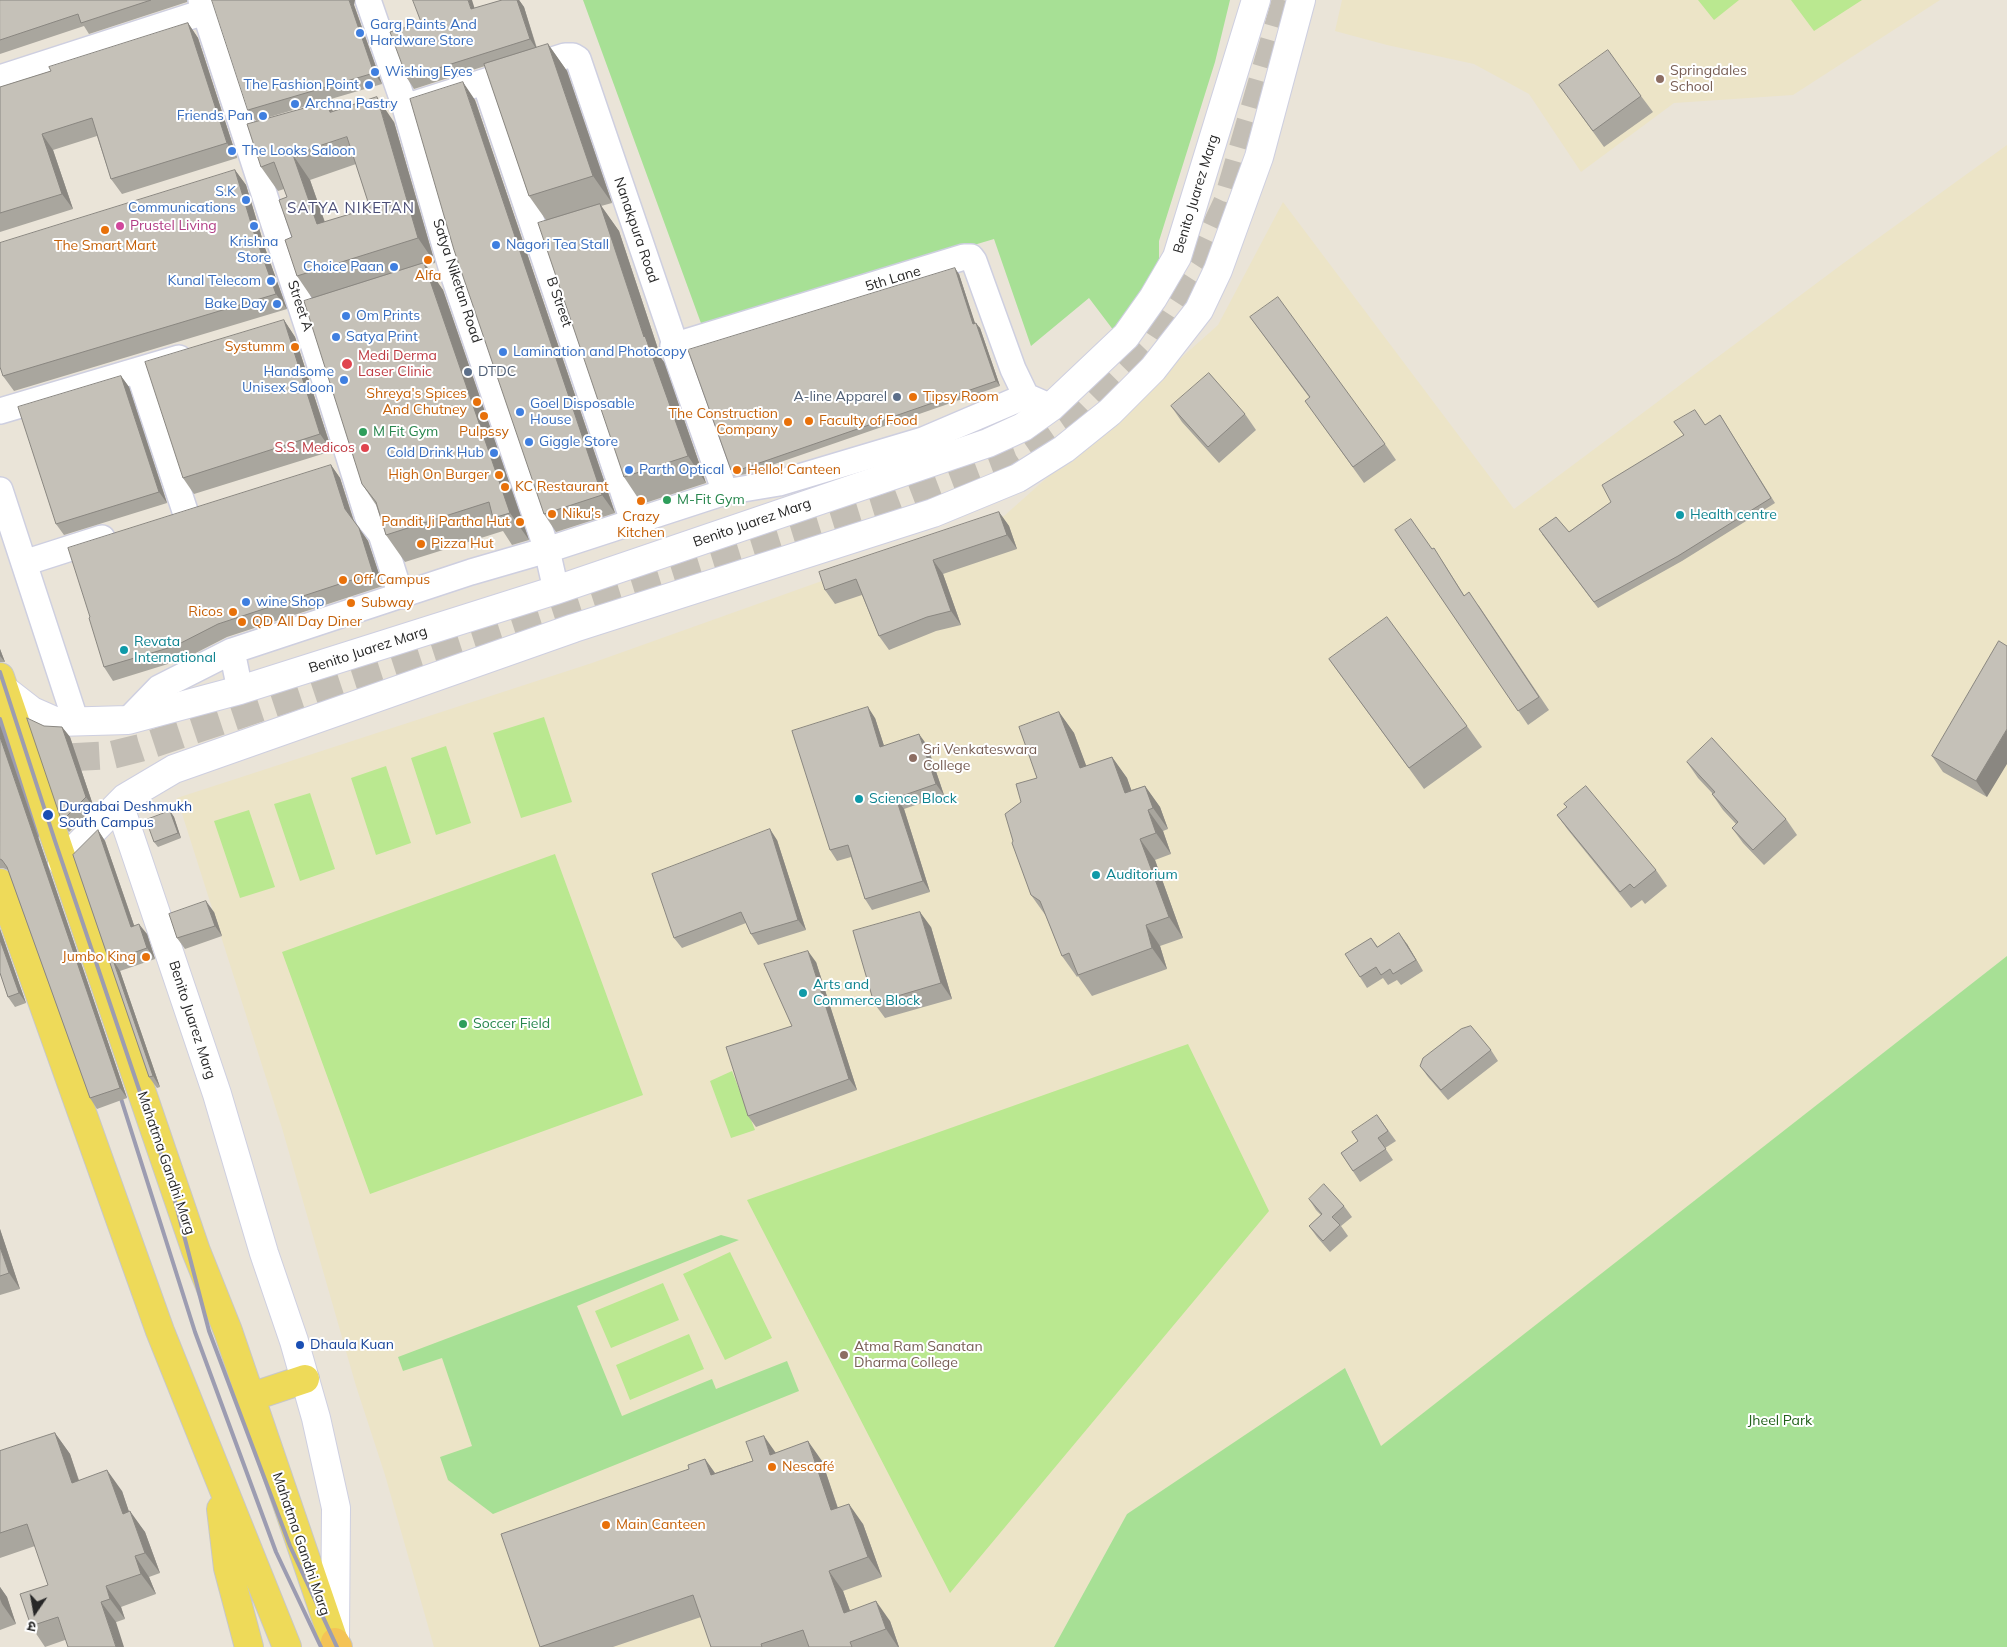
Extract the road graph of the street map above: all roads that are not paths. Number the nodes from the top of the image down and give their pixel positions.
1 (368, 0) edge
2 (1256, 0) edge
3 (1300, 0) edge
4 (202, 6) edge
5 (0, 78) edge
6 (485, 83) junction
7 (396, 101) junction
8 (328, 312) edge
9 (295, 322) junction
10 (673, 346) junction
11 (202, 350) edge
12 (138, 370) junction
13 (1026, 396) junction
14 (1051, 407) junction
15 (0, 411) edge
16 (350, 460) junction
17 (325, 467) edge
18 (0, 490) edge
19 (725, 492) junction
20 (185, 512) edge
21 (633, 521) junction
22 (120, 532) edge
23 (547, 550) junction
24 (24, 563) junction
25 (556, 590) junction
26 (401, 596) junction
27 (232, 651) junction
28 (2, 683) edge
29 (240, 690) junction
30 (128, 720) junction
31 (76, 722) junction
32 (119, 804) junction
33 (62, 862) junction
34 (0, 883) edge
35 (305, 1379) junction
36 (251, 1397) junction
37 (218, 1475) junction
38 (336, 1645) edge
39 (249, 1647) edge
40 (287, 1647) edge

1 - 7 street, Satya Niketan Road
2 - 14 street, Benito Juarez Marg
3 - 32 street
4 - 5 street
4 - 9 street, Street A
6 - 7 street
6 - 10 street, Nanakpura Road
6 - 21 street, B Street
7 - 23 street, Satya Niketan Road
8 - 9 street
9 - 16 street, Street A
10 - 13 street, 5th Lane
10 - 19 street, Nanakpura Road
11 - 12 street
12 - 15 street
12 - 20 street
13 - 14 street
13 - 19 street
14 - 25 street, Benito Juarez Marg
16 - 17 street
16 - 26 street, Street A
18 - 24 street
19 - 21 street
21 - 23 street
22 - 24 street
23 - 25 street, Satya Niketan Road
23 - 26 street
24 - 31 street
25 - 29 street, Benito Juarez Marg
26 - 27 street
27 - 29 street
27 - 30 street
28 - 31 street, Benito Juarez Marg
28 - 33 main road, Mahatma Gandhi Marg
29 - 30 street, Benito Juarez Marg
30 - 31 street, Benito Juarez Marg
32 - 33 street
32 - 35 street, Benito Juarez Marg
33 - 36 main road, Mahatma Gandhi Marg
34 - 37 main road
35 - 36 main road
35 - 38 street, Benito Juarez Marg
36 - 38 main road, Mahatma Gandhi Marg
37 - 39 main road
37 - 40 main road

